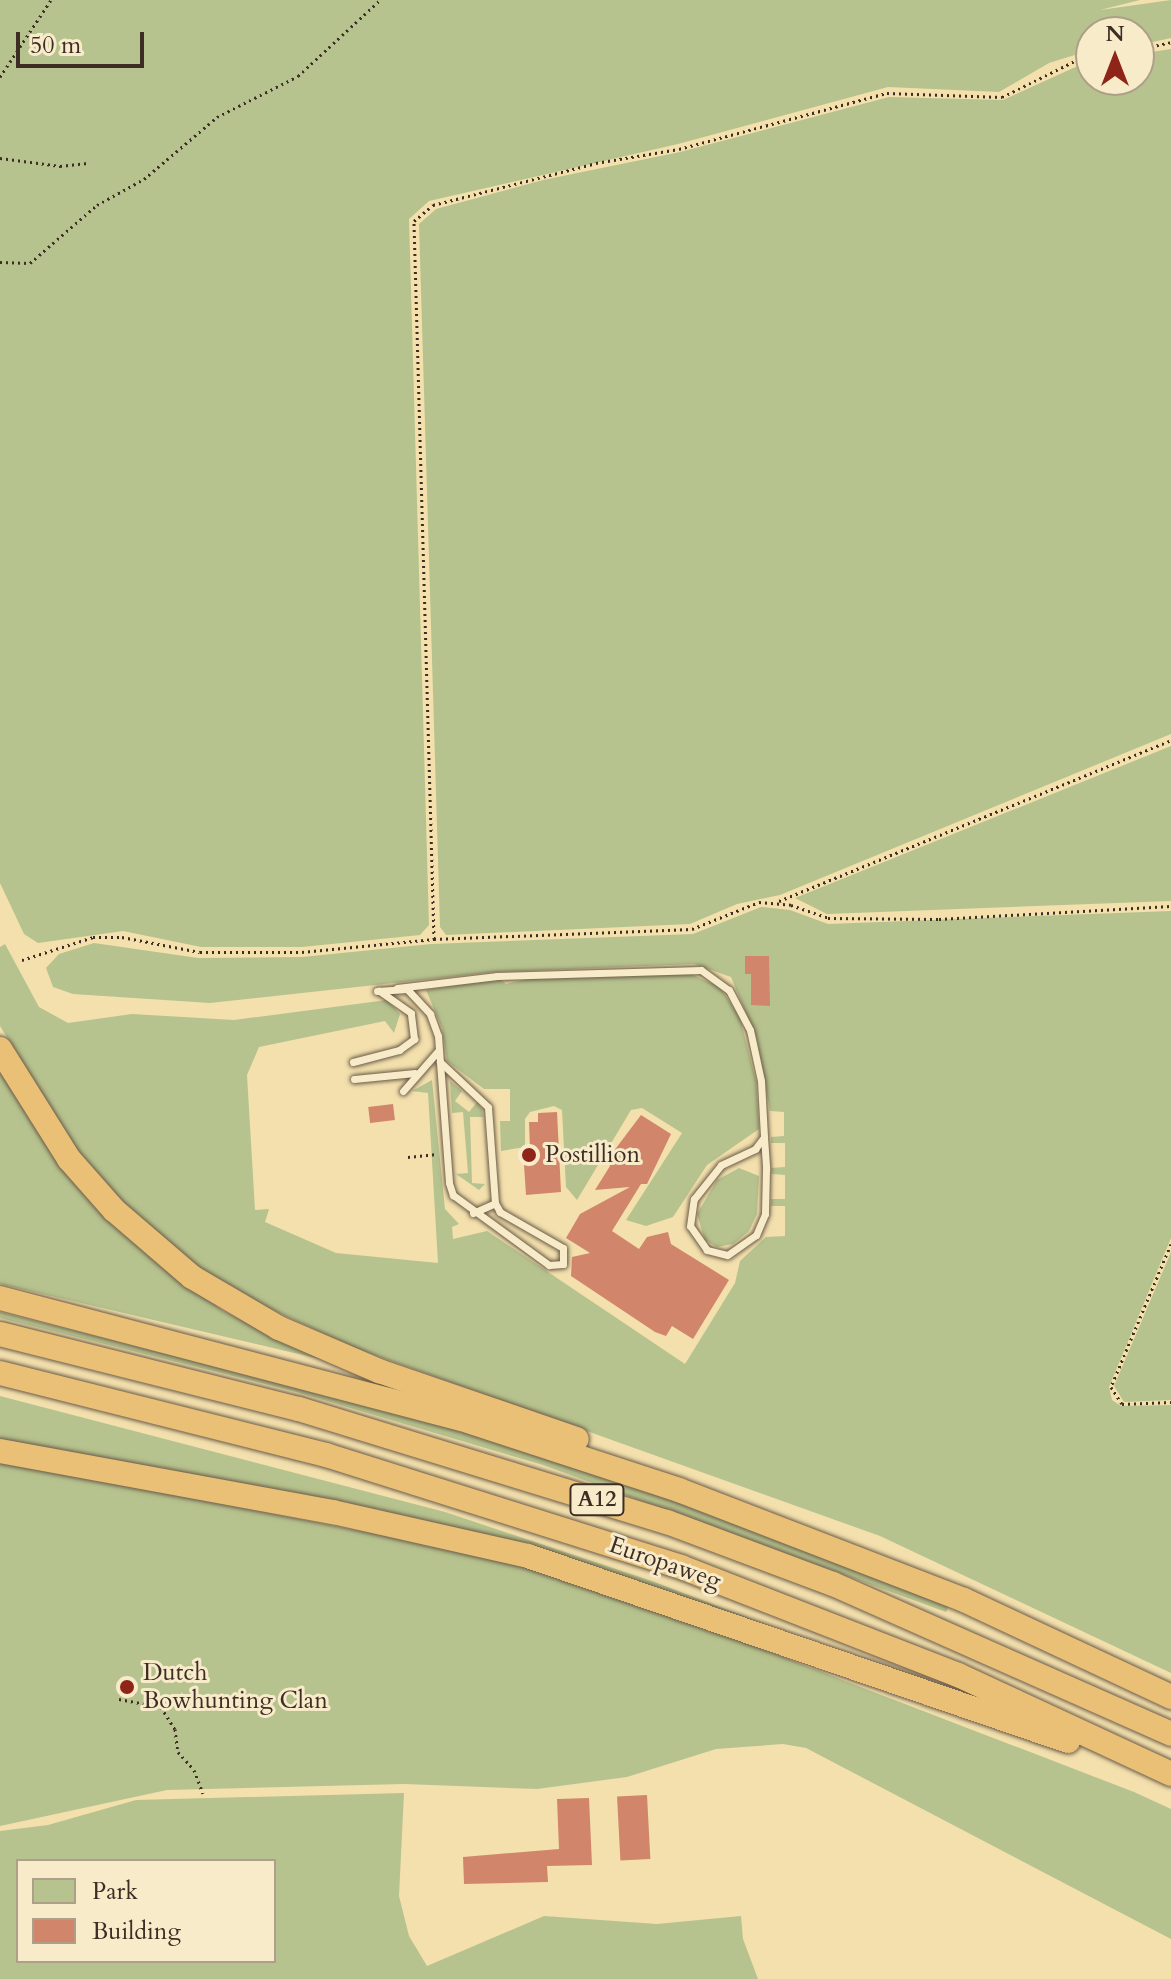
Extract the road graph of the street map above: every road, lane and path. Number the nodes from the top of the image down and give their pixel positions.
1 (51, 0) edge
2 (380, 0) edge
3 (1075, 61) edge
4 (0, 77) edge
5 (0, 158) edge
6 (90, 163) dead end
7 (0, 262) edge
8 (1171, 740) edge
9 (776, 902) junction
10 (1171, 906) edge
11 (434, 939) junction
12 (22, 960) dead end
13 (397, 988) junction
14 (0, 1049) edge
15 (438, 1051) junction
16 (353, 1062) dead end
17 (440, 1062) junction
18 (415, 1073) junction
19 (354, 1079) dead end
20 (403, 1091) dead end
21 (764, 1137) junction
22 (432, 1154) dead end
23 (408, 1157) dead end
24 (495, 1203) junction
25 (473, 1213) junction
26 (1171, 1244) edge
27 (0, 1298) edge
28 (0, 1334) edge
29 (0, 1373) edge
30 (1171, 1402) edge
31 (0, 1451) edge
32 (679, 1490) junction
33 (1171, 1697) edge
34 (119, 1699) dead end
35 (1171, 1734) edge
36 (1171, 1776) edge
37 (203, 1793) dead end

1 - 4 path
2 - 7 path
3 - 11 path
5 - 6 path
8 - 9 path
9 - 10 path
9 - 11 path
11 - 12 path
13 - 15 lane
13 - 16 lane
13 - 21 lane
14 - 32 highway, A12
15 - 17 lane
15 - 18 lane
17 - 24 lane
17 - 25 lane
18 - 19 lane
18 - 20 lane
21 - 21 lane
22 - 23 path
24 - 25 lane
24 - 25 lane
26 - 30 path
27 - 32 highway, A12
28 - 35 highway, Europaweg / A12
29 - 36 highway, Europaweg / A12
31 - 36 highway, A12
32 - 33 highway, A12
34 - 37 path

